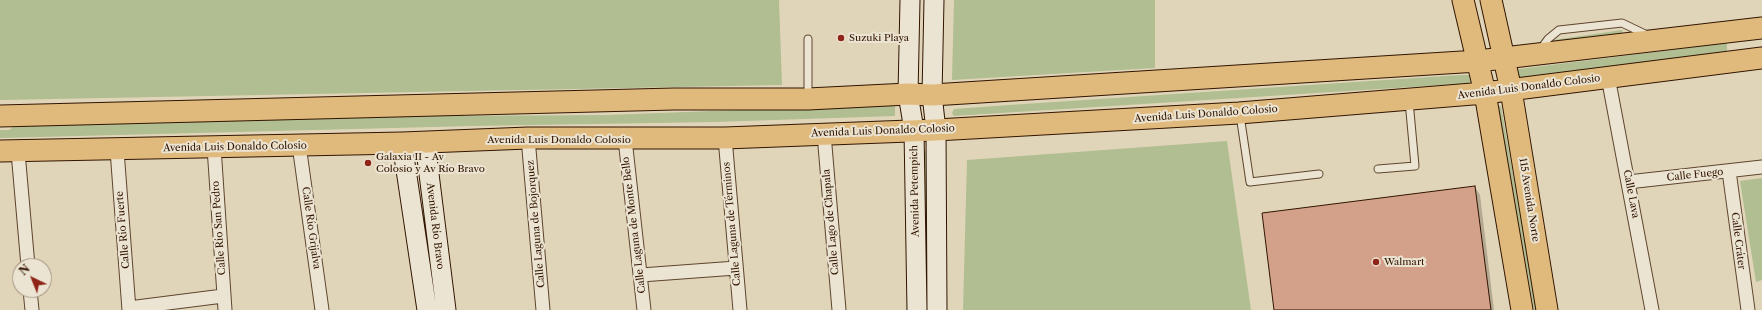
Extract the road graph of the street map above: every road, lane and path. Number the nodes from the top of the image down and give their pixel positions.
1 (910, 0) edge
2 (934, 0) edge
3 (1463, 0) edge
4 (1492, 0) edge
5 (1752, 29) edge
6 (808, 39) dead end
7 (1504, 58) junction
8 (1755, 59) edge
9 (1478, 61) junction
10 (1608, 77) junction
11 (1512, 90) junction
12 (1485, 93) junction
13 (908, 94) junction
14 (932, 95) junction
15 (808, 99) junction
16 (1408, 99) junction
17 (1239, 113) junction
18 (0, 116) edge
19 (914, 130) junction
20 (936, 130) junction
21 (824, 134) junction
22 (528, 138) junction
23 (725, 138) junction
24 (624, 139) junction
25 (425, 142) junction
26 (402, 143) junction
27 (299, 145) junction
28 (214, 146) junction
29 (116, 150) junction
30 (9, 152) edge
31 (1762, 167) edge
32 (1378, 169) dead end
33 (1729, 171) junction
34 (1319, 174) dead end
35 (1628, 182) junction
36 (27, 258) edge
37 (736, 268) junction
38 (641, 275) junction
39 (223, 296) junction
40 (31, 298) edge
41 (129, 309) edge
42 (32, 310) edge
43 (225, 310) edge
44 (322, 310) edge
45 (427, 310) edge
46 (446, 310) edge
47 (543, 310) edge
48 (644, 310) edge
49 (740, 310) edge
50 (838, 310) edge
51 (917, 310) edge
52 (937, 310) edge
53 (1522, 310) edge
54 (1547, 310) edge
55 (1652, 310) edge
56 (1748, 310) edge

1 - 13 main road, Avenida Petempich
2 - 14 main road, Avenida Petempich
3 - 9 main road
4 - 7 main road
5 - 7 main road
5 - 8 main road
6 - 15 lane
7 - 9 main road
7 - 11 main road, 115 Avenida Norte
8 - 10 main road, Avenida Luis Donaldo Colosio
9 - 12 main road
9 - 14 main road
10 - 11 main road, Avenida Luis Donaldo Colosio
10 - 35 street, Calle Lava
11 - 12 main road, Avenida Luis Donaldo Colosio
11 - 54 main road, 115 Avenida Norte
12 - 16 main road, Avenida Luis Donaldo Colosio
12 - 53 main road
13 - 14 main road
13 - 15 main road
13 - 19 main road, Avenida Petempich
14 - 20 main road, Avenida Petempich
15 - 18 main road
16 - 17 main road, Avenida Luis Donaldo Colosio
16 - 32 lane
17 - 20 main road, Avenida Luis Donaldo Colosio
17 - 34 lane
19 - 20 main road, Avenida Luis Donaldo Colosio
19 - 21 main road, Avenida Luis Donaldo Colosio
19 - 51 main road, Avenida Petempich
20 - 52 main road, Avenida Petempich
21 - 23 main road, Avenida Luis Donaldo Colosio
21 - 50 street, Calle Lago de Chapala
22 - 24 main road, Avenida Luis Donaldo Colosio
22 - 25 main road, Avenida Luis Donaldo Colosio
22 - 47 street, Calle Laguna de Bojorquez
23 - 24 main road, Avenida Luis Donaldo Colosio
23 - 37 street, Calle Laguna de Términos
24 - 38 street, Calle Laguna de Monte Bello
25 - 26 main road, Avenida Luis Donaldo Colosio
25 - 46 main road, Avenida Río Bravo
26 - 27 main road, Avenida Luis Donaldo Colosio
26 - 45 main road, Avenida Río Bravo
27 - 28 main road, Avenida Luis Donaldo Colosio
27 - 44 street, Calle Río Grijalva
28 - 29 main road, Avenida Luis Donaldo Colosio
28 - 39 street, Calle Río San Pedro
29 - 30 main road, Avenida Luis Donaldo Colosio
29 - 41 street, Calle Río Fuerte
30 - 36 street
31 - 33 street, Calle Fuego
33 - 35 street, Calle Fuego
33 - 56 street, Calle Cráter
35 - 55 street, Calle Lava
37 - 38 street
37 - 49 street, Calle Laguna de Términos
38 - 48 street, Calle Laguna de Monte Bello
39 - 41 street
39 - 43 street, Calle Río San Pedro
40 - 42 street

